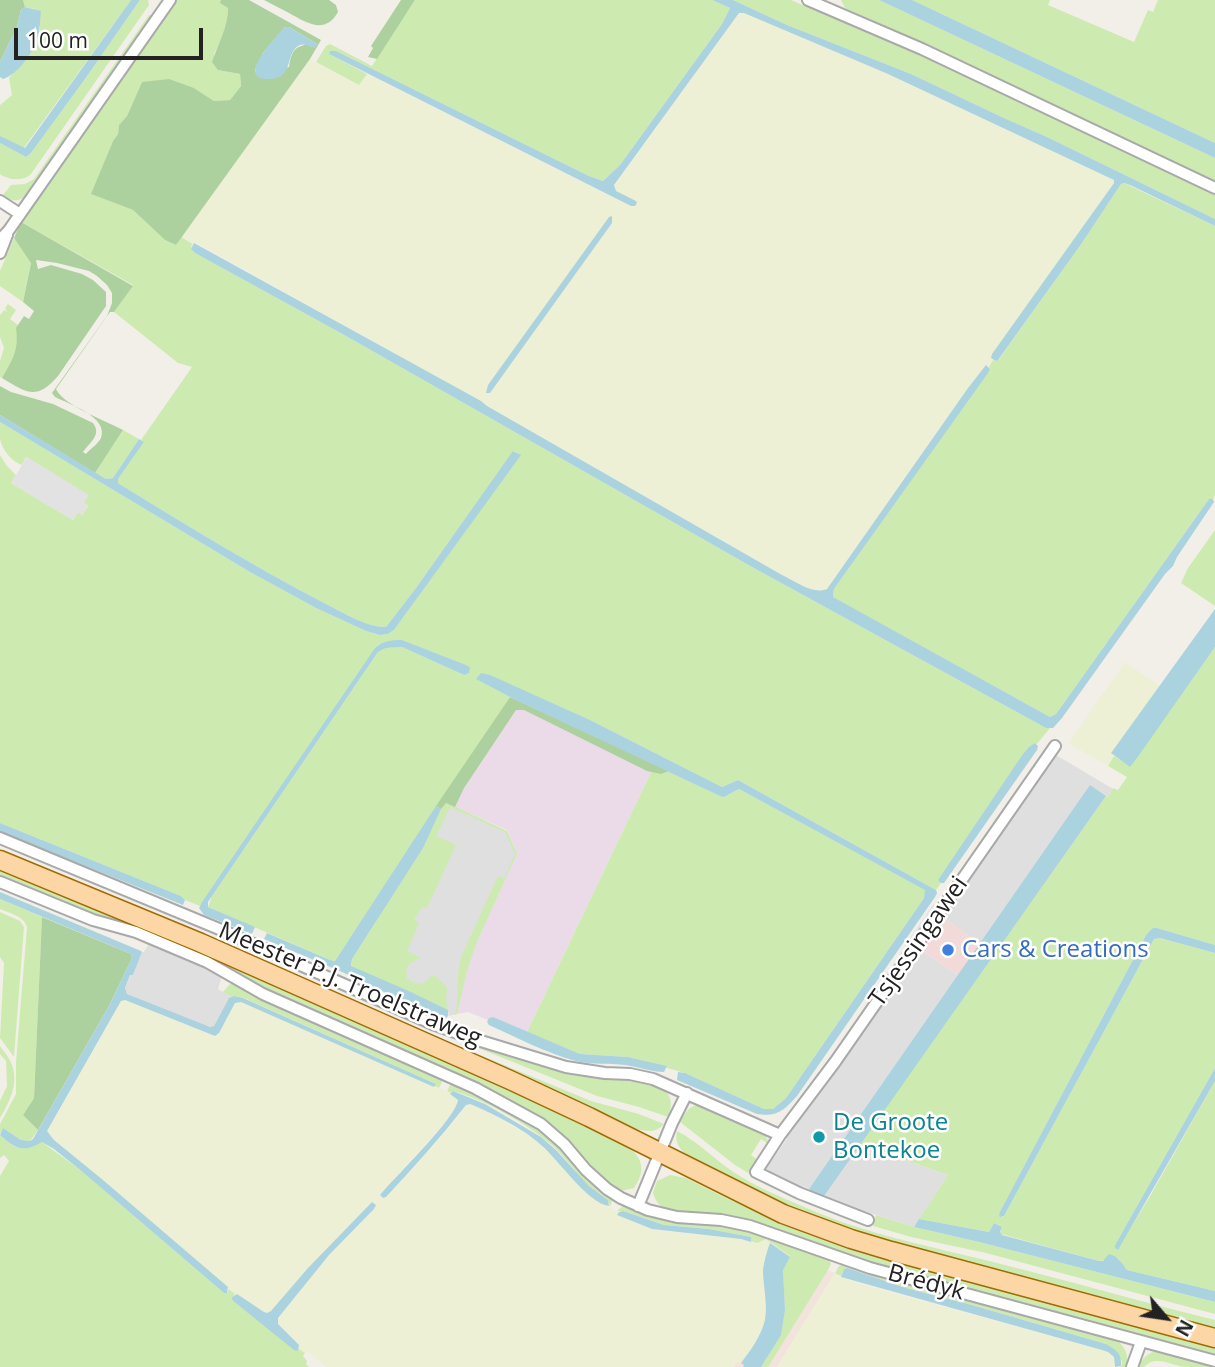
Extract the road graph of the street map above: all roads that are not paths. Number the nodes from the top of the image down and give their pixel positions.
1 (170, 0) edge
2 (808, 0) edge
3 (1215, 188) edge
4 (0, 201) edge
5 (20, 214) junction
6 (9, 230) junction
7 (0, 240) edge
8 (0, 253) edge
9 (1055, 746) dead end
10 (0, 838) edge
11 (0, 860) edge
12 (0, 882) edge
13 (687, 1093) junction
14 (780, 1135) junction
15 (659, 1153) junction
16 (638, 1206) junction
17 (868, 1220) dead end
18 (1215, 1338) edge
19 (1141, 1342) junction
20 (1215, 1361) edge
21 (1132, 1367) edge

1 - 5 street
2 - 3 street
4 - 5 street
5 - 6 street
6 - 7 street
6 - 8 street
9 - 14 street, Tsjessingawei
10 - 13 street, Meester P.J. Troelstraweg
11 - 15 main road, Meester P.J. Troelstraweg
12 - 16 street, Meester P.J. Troelstraweg
13 - 14 street
13 - 15 street
14 - 17 street, Tsjessingawei
15 - 16 street
15 - 18 main road, Brédyk
16 - 19 street, Brédyk
19 - 20 street, Brédyk
19 - 21 street

